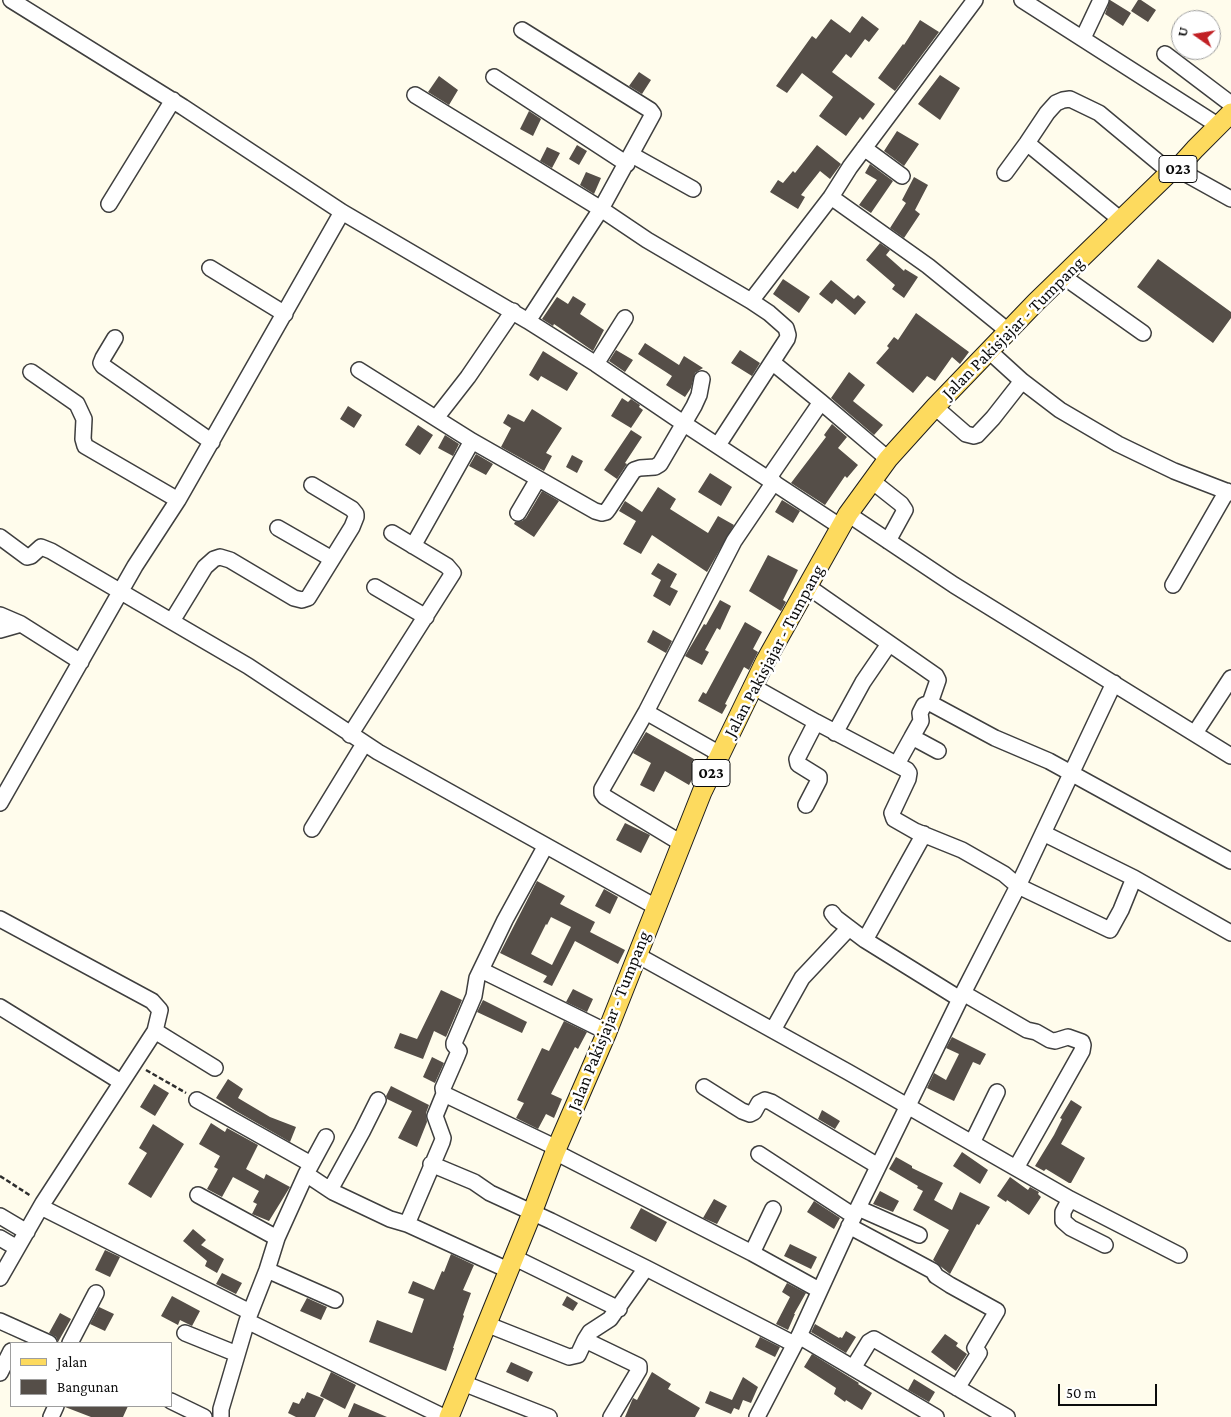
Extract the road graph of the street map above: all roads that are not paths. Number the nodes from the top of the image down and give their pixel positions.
1 (11, 0) edge
2 (976, 0) edge
3 (1022, 0) edge
4 (1101, 0) edge
5 (522, 30) dead end
6 (1083, 38) junction
7 (1165, 54) dead end
8 (494, 77) dead end
9 (416, 95) dead end
10 (173, 100) junction
11 (1231, 104) edge
12 (1225, 119) edge
13 (1028, 143) junction
14 (864, 148) junction
15 (629, 159) junction
16 (1174, 170) junction
17 (1005, 173) dead end
18 (902, 176) dead end
19 (693, 189) dead end
20 (831, 197) junction
21 (1231, 200) edge
22 (109, 204) dead end
23 (601, 209) junction
24 (342, 212) junction
25 (1121, 220) junction
26 (210, 268) dead end
27 (1064, 277) junction
28 (751, 302) junction
29 (513, 311) junction
30 (285, 314) junction
31 (625, 318) dead end
32 (528, 321) junction
33 (1008, 332) junction
34 (1143, 334) dead end
35 (116, 338) dead end
36 (989, 351) junction
37 (772, 362) junction
38 (596, 364) junction
39 (359, 370) dead end
40 (31, 372) dead end
41 (702, 379) dead end
42 (1022, 382) junction
43 (821, 402) junction
44 (935, 406) junction
45 (436, 418) junction
46 (683, 423) junction
47 (472, 441) junction
48 (212, 442) junction
49 (718, 445) junction
50 (888, 459) junction
51 (538, 479) junction
52 (771, 481) junction
53 (872, 481) junction
54 (312, 485) dead end
55 (1229, 492) edge
56 (178, 500) junction
57 (518, 514) dead end
58 (844, 521) junction
59 (278, 528) dead end
60 (392, 533) dead end
61 (0, 537) edge
62 (888, 542) junction
63 (413, 546) junction
64 (332, 558) junction
65 (1173, 585) dead end
66 (807, 586) junction
67 (375, 587) dead end
68 (120, 592) junction
69 (0, 615) edge
70 (426, 617) junction
71 (172, 621) junction
72 (21, 624) junction
73 (0, 630) edge
74 (889, 644) junction
75 (81, 662) junction
76 (1231, 678) edge
77 (1114, 683) junction
78 (752, 686) junction
79 (930, 703) junction
80 (646, 712) junction
81 (816, 722) junction
82 (835, 733) junction
83 (1195, 733) junction
84 (350, 735) junction
85 (912, 737) junction
86 (364, 744) junction
87 (938, 751) dead end
88 (720, 754) junction
89 (1231, 756) edge
90 (897, 764) junction
91 (1072, 773) junction
92 (0, 803) edge
93 (806, 805) dead end
94 (312, 830) dead end
95 (1043, 833) junction
96 (924, 834) junction
97 (681, 843) junction
98 (545, 847) junction
99 (1231, 861) edge
100 (1134, 878) junction
101 (1018, 886) junction
102 (656, 907) junction
103 (832, 913) dead end
104 (0, 919) edge
105 (849, 928) junction
106 (1231, 933) edge
107 (865, 940) junction
108 (637, 955) junction
109 (480, 970) junction
110 (962, 996) junction
111 (0, 1007) edge
112 (155, 1030) junction
113 (773, 1030) junction
114 (607, 1032) junction
115 (215, 1068) dead end
116 (121, 1082) junction
117 (704, 1087) dead end
118 (997, 1092) dead end
119 (444, 1094) junction
120 (197, 1100) road end
121 (378, 1100) dead end
122 (908, 1106) junction
123 (326, 1137) dead end
124 (972, 1143) junction
125 (556, 1150) junction
126 (759, 1154) dead end
127 (431, 1164) junction
128 (878, 1166) junction
129 (1016, 1168) junction
130 (308, 1169) junction
131 (330, 1190) junction
132 (198, 1195) dead end
133 (1070, 1199) junction
134 (42, 1205) junction
135 (773, 1209) dead end
136 (532, 1213) junction
137 (0, 1216) edge
138 (854, 1217) junction
139 (407, 1224) junction
140 (26, 1232) junction
141 (919, 1235) dead end
142 (0, 1238) edge
143 (277, 1238) junction
144 (1105, 1245) dead end
145 (17, 1248) junction
146 (752, 1254) junction
147 (1178, 1255) dead end
148 (510, 1264) junction
149 (646, 1268) junction
150 (267, 1270) junction
151 (0, 1278) edge
152 (819, 1290) junction
153 (96, 1294) dead end
154 (335, 1300) dead end
155 (619, 1309) junction
156 (248, 1317) junction
157 (0, 1321) edge
158 (486, 1324) junction
159 (185, 1333) dead end
160 (18, 1337) edge
161 (585, 1340) junction
162 (796, 1340) junction
163 (44, 1342) edge
164 (71, 1342) edge
165 (10, 1353) edge
166 (237, 1354) junction
167 (853, 1368) junction
168 (0, 1373) edge
169 (463, 1383) junction
170 (957, 1388) junction
171 (172, 1402) edge
172 (204, 1417) edge
173 (221, 1417) edge
174 (444, 1417) edge
175 (449, 1417) edge
176 (549, 1417) edge
177 (611, 1417) edge
178 (757, 1417) edge
179 (936, 1417) edge
180 (1007, 1417) edge

1 - 10 street
2 - 14 street
3 - 6 street
4 - 6 street
5 - 15 street
6 - 12 street
7 - 11 street
8 - 15 street
9 - 23 street
10 - 22 street
10 - 24 street
12 - 16 main road, Jalan Pakisjajar - Tumpang / 023
13 - 16 street
13 - 17 street
13 - 25 street
14 - 18 street
14 - 20 street
15 - 19 street
15 - 23 street
16 - 21 street
16 - 25 main road, Jalan Pakisjajar - Tumpang / 023
20 - 28 street
20 - 33 street
23 - 28 street
23 - 32 street
24 - 29 street
24 - 30 street
25 - 27 main road, Jalan Pakisjajar - Tumpang / 023
26 - 30 street
27 - 33 main road, Jalan Pakisjajar - Tumpang / 023
27 - 34 street
28 - 37 street
29 - 32 street
29 - 45 street
30 - 48 street
31 - 38 street
32 - 38 street
33 - 36 main road, Jalan Pakisjajar - Tumpang / 023
35 - 48 street
36 - 42 street
36 - 44 main road, Jalan Pakisjajar - Tumpang / 023
37 - 43 street
37 - 49 street
38 - 46 street
39 - 45 street
40 - 56 street
41 - 46 street
42 - 44 street
42 - 55 street
43 - 50 street
43 - 52 street
44 - 50 main road, Jalan Pakisjajar - Tumpang / 023
45 - 47 street
46 - 49 street
46 - 51 street
47 - 51 street
47 - 63 street
48 - 56 street
49 - 52 street
50 - 53 main road, Jalan Pakisjajar - Tumpang / 023
51 - 57 street
52 - 58 street
52 - 80 street
53 - 58 main road, Jalan Pakisjajar - Tumpang / 023
53 - 62 street
54 - 64 street
55 - 65 street
56 - 68 street
58 - 62 street
58 - 66 main road, Jalan Pakisjajar - Tumpang / 023
59 - 64 street
60 - 63 street
61 - 68 street
62 - 77 street
63 - 70 street
64 - 71 street
66 - 74 street
66 - 78 main road, Jalan Pakisjajar - Tumpang / 023
67 - 70 street
68 - 71 street
68 - 75 street
69 - 72 street
70 - 84 street
71 - 84 street
72 - 73 street
72 - 75 street
74 - 79 street
74 - 82 street
75 - 92 street
76 - 83 street
77 - 83 street
77 - 91 street
78 - 81 street
78 - 88 main road, Jalan Pakisjajar - Tumpang / 023
79 - 85 street
79 - 91 street
80 - 88 street
80 - 97 street
81 - 82 street
81 - 93 street
82 - 90 street
83 - 89 street
84 - 86 street
85 - 87 street
85 - 90 street
86 - 94 street
86 - 98 street
88 - 97 main road, Jalan Pakisjajar - Tumpang / 023
90 - 96 street
91 - 95 street
91 - 99 street
95 - 100 street
95 - 101 street
96 - 101 street
96 - 107 street
97 - 102 main road, Jalan Pakisjajar - Tumpang / 023
98 - 102 street
98 - 109 street
100 - 101 street
100 - 106 street
101 - 110 street
102 - 108 main road, Jalan Pakisjajar - Tumpang / 023
103 - 105 street
104 - 112 street
105 - 107 street
105 - 113 street
107 - 110 street
108 - 113 street
108 - 114 main road, Jalan Pakisjajar - Tumpang / 023
109 - 114 street
109 - 119 street
110 - 122 street
110 - 129 street
111 - 116 street
112 - 115 street
112 - 116 street
113 - 122 street
114 - 125 main road, Jalan Pakisjajar - Tumpang / 023
116 - 134 street
117 - 128 street
118 - 124 street
119 - 125 street
119 - 127 street
120 - 130 street
121 - 131 street
122 - 124 street
122 - 128 street
123 - 130 street
124 - 129 street
125 - 136 main road, Jalan Pakisjajar - Tumpang / 023
125 - 146 street
126 - 138 street
127 - 136 street
127 - 139 street
128 - 138 street
129 - 133 street
130 - 131 street
130 - 143 street
131 - 139 street
132 - 143 street
133 - 144 street
133 - 147 street
134 - 140 street
134 - 156 street
135 - 146 street
136 - 148 main road, Jalan Pakisjajar - Tumpang / 023
136 - 149 street
137 - 140 street
138 - 141 street
138 - 152 street
138 - 170 street
139 - 148 street
140 - 145 street
142 - 145 street
143 - 150 street
145 - 151 street
146 - 152 street
148 - 155 street
148 - 158 main road, Jalan Pakisjajar - Tumpang / 023
149 - 155 street
149 - 162 street
150 - 154 street
150 - 156 street
152 - 162 street
153 - 164 street
155 - 161 street
156 - 166 street
156 - 174 street
157 - 160 street
158 - 161 street
158 - 169 main road, Jalan Pakisjajar - Tumpang / 023
159 - 166 street
160 - 163 street
161 - 177 street
162 - 167 street
162 - 178 street
165 - 168 street
166 - 173 street
167 - 170 street
167 - 179 street
169 - 175 main road, Jalan Pakisjajar - Tumpang / 023
169 - 176 street
170 - 180 street
171 - 172 street

